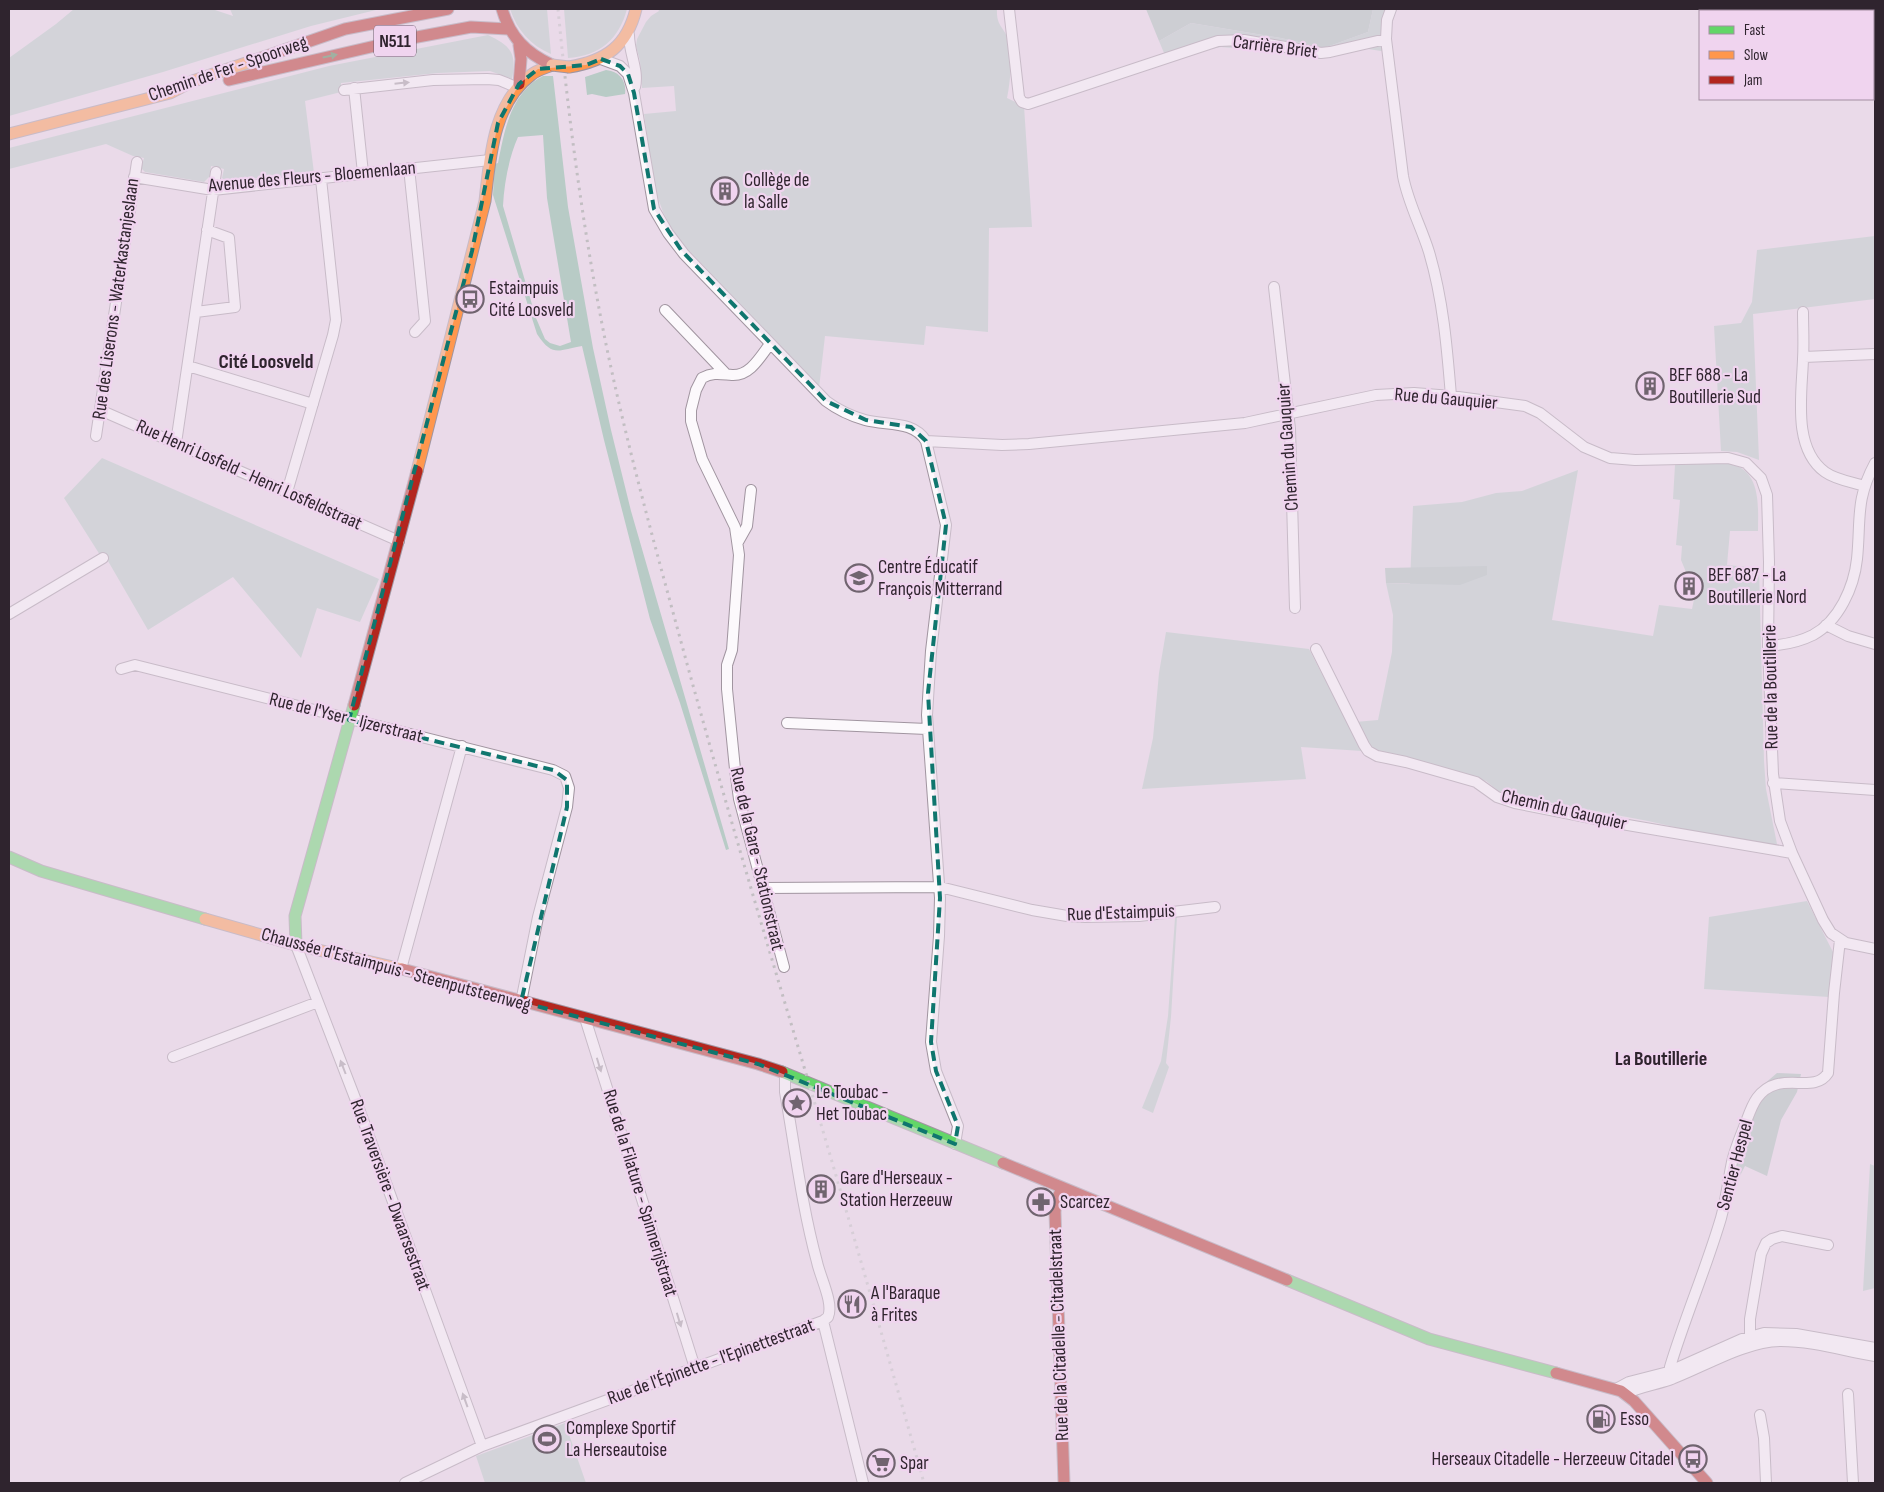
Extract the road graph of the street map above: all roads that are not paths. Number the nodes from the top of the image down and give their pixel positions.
1 (448, 9) edge
2 (502, 9) edge
3 (1009, 9) edge
4 (1391, 9) edge
5 (638, 11) edge
6 (508, 29) junction
7 (629, 31) junction
8 (1386, 38) junction
9 (519, 45) junction
10 (601, 59) junction
11 (552, 65) junction
12 (518, 86) junction
13 (170, 93) junction
14 (634, 93) junction
15 (9, 134) edge
16 (490, 160) junction
17 (136, 162) dead end
18 (409, 168) junction
19 (216, 172) dead end
20 (364, 173) junction
21 (134, 177) junction
22 (321, 179) junction
23 (213, 190) junction
24 (207, 230) junction
25 (1274, 286) dead end
26 (665, 310) dead end
27 (196, 312) junction
28 (1803, 312) dead end
29 (416, 332) dead end
30 (770, 344) junction
31 (1875, 354) edge
32 (1804, 357) junction
33 (188, 366) junction
34 (725, 373) junction
35 (1451, 396) junction
36 (313, 404) junction
37 (100, 410) junction
38 (1288, 415) junction
39 (96, 436) dead end
40 (926, 441) junction
41 (176, 443) junction
42 (1875, 463) edge
43 (1757, 473) joint
44 (1864, 486) junction
45 (751, 490) dead end
46 (287, 492) junction
47 (399, 541) junction
48 (738, 542) junction
49 (103, 558) dead end
50 (1294, 608) dead end
51 (9, 614) edge
52 (1826, 626) junction
53 (1875, 644) edge
54 (1768, 646) junction
55 (1316, 648) dead end
56 (122, 669) dead end
57 (349, 720) junction
58 (787, 723) dead end
59 (927, 729) junction
60 (462, 746) junction
61 (1773, 783) junction
62 (1875, 790) edge
63 (1792, 853) junction
64 (9, 857) edge
65 (940, 887) junction
66 (762, 888) junction
67 (1215, 907) dead end
68 (1840, 940) junction
69 (296, 945) junction
70 (1875, 949) edge
71 (784, 967) dead end
72 (401, 969) junction
73 (318, 1002) junction
74 (521, 1002) junction
75 (585, 1018) junction
76 (173, 1057) dead end
77 (785, 1073) junction
78 (955, 1144) junction
79 (1062, 1188) junction
80 (1828, 1245) dead end
81 (823, 1321) junction
82 (1750, 1336) junction
83 (1751, 1347) junction
84 (1875, 1348) edge
85 (1875, 1356) edge
86 (695, 1368) junction
87 (1671, 1375) junction
88 (1621, 1391) junction
89 (1848, 1394) dead end
90 (1760, 1415) dead end
91 (482, 1446) junction
92 (405, 1483) edge
93 (863, 1483) edge
94 (1064, 1483) edge
95 (1707, 1483) edge
96 (1766, 1483) edge
97 (1852, 1483) edge

1 - 13 main road, Chemin de Fer - Spoorweg / N511
2 - 6 main road
3 - 8 street, Carrière Briet
4 - 8 street
5 - 7 main road
6 - 9 main road
13 -> 6 main road, Chemin de Fer - Spoorweg / N511
7 - 10 main road
7 - 14 street
8 - 35 street
9 - 11 main road
9 - 12 main road
10 - 11 main road, bridge
10 - 14 street
11 - 12 main road
12 - 16 main road
20 -> 12 street
13 - 15 main road, Chemin de Fer - Spoorweg / N511
14 - 30 street
16 - 18 street, Avenue des Fleurs - Bloemenlaan
16 - 47 main road
17 - 21 street, Rue des Liserons - Waterkastanjeslaan
18 - 20 street, Avenue des Fleurs - Bloemenlaan
18 - 29 street
19 - 23 street
20 - 22 street, Avenue des Fleurs - Bloemenlaan
21 - 23 street, Avenue des Fleurs - Bloemenlaan
21 - 37 street, Rue des Liserons - Waterkastanjeslaan
22 - 23 street, Avenue des Fleurs - Bloemenlaan
22 - 36 street
23 - 24 street
24 - 27 street
24 - 27 street
25 - 38 street, Chemin du Gauquier
26 - 34 street
27 - 33 street
28 - 32 street
30 - 34 street, Rue de la Gare - Stationstraat
30 - 40 street
31 - 32 street
32 - 44 street
33 - 36 street
33 - 41 street
34 - 48 street, Rue de la Gare - Stationstraat
35 - 38 street, Rue du Gauquier
35 - 43 street, Rue du Gauquier
36 - 46 street
37 - 39 street, Rue des Liserons - Waterkastanjeslaan
37 - 41 street, Rue Henri Losfeld - Henri Losfeldstraat
38 - 40 street, Rue du Gauquier
38 - 50 street, Chemin du Gauquier
40 - 59 street
41 - 46 street, Rue Henri Losfeld - Henri Losfeldstraat
42 - 44 street
43 - 54 street, Rue de la Boutillerie
44 - 52 street
45 - 48 street, Rue de la Gare - Stationstraat
46 - 47 street, Rue Henri Losfeld - Henri Losfeldstraat
47 - 57 main road
48 - 66 street, Rue de la Gare - Stationstraat
49 - 51 street
52 - 53 street
52 - 54 street
54 - 61 street, Rue de la Boutillerie
55 - 63 street, Chemin du Gauquier
56 - 57 street, Rue de l'Yser - Ijzerstraat
57 - 60 street, Rue de l'Yser - Ijzerstraat
57 - 69 main road
58 - 59 street
59 - 65 street
60 - 72 street
60 - 74 street, Rue de l'Yser - Ijzerstraat
61 - 62 street
61 - 63 street, Rue de la Boutillerie
63 - 68 street, Rue de la Boutillerie
64 - 69 main road, Chaussée d'Estaimpuis - Steenputsteenweg
65 - 66 street, Rue d'Estaimpuis
65 - 67 street, Rue d'Estaimpuis
65 - 78 street
66 - 71 street, Rue de la Gare - Stationstraat
68 - 70 street
68 - 87 street, Sentier Hespel
69 - 72 main road, Chaussée d'Estaimpuis - Steenputsteenweg
69 - 73 street, Rue Traversière - Dwaarsestraat
72 - 74 main road, Chaussée d'Estaimpuis - Steenputsteenweg
73 - 76 street
91 -> 73 street, Rue Traversière - Dwaarsestraat
74 - 75 main road, Chaussée d'Estaimpuis - Steenputsteenweg
75 - 77 main road, Chaussée d'Estaimpuis - Steenputsteenweg
75 -> 86 street, Rue de la Filature - Spinnerijstraat
77 - 78 main road, Chaussée d'Estaimpuis - Steenputsteenweg
77 - 81 street
78 - 79 main road, Chaussée d'Estaimpuis - Steenputsteenweg
79 - 88 main road, Chaussée d'Estaimpuis - Steenputsteenweg
79 - 94 main road, Rue de la Citadelle - Citadelstraat
80 - 82 street
81 - 86 street, Rue de l'Épinette - l'Epinettestraat
81 - 93 street
82 - 83 street
82 - 84 street
82 - 87 street
83 - 85 street
83 - 87 street
86 - 91 street, Rue de l'Épinette - l'Epinettestraat
87 - 88 street
88 - 95 main road
89 - 97 street
90 - 96 street
91 - 92 street, Rue de l'Épinette - l'Epinettestraat

